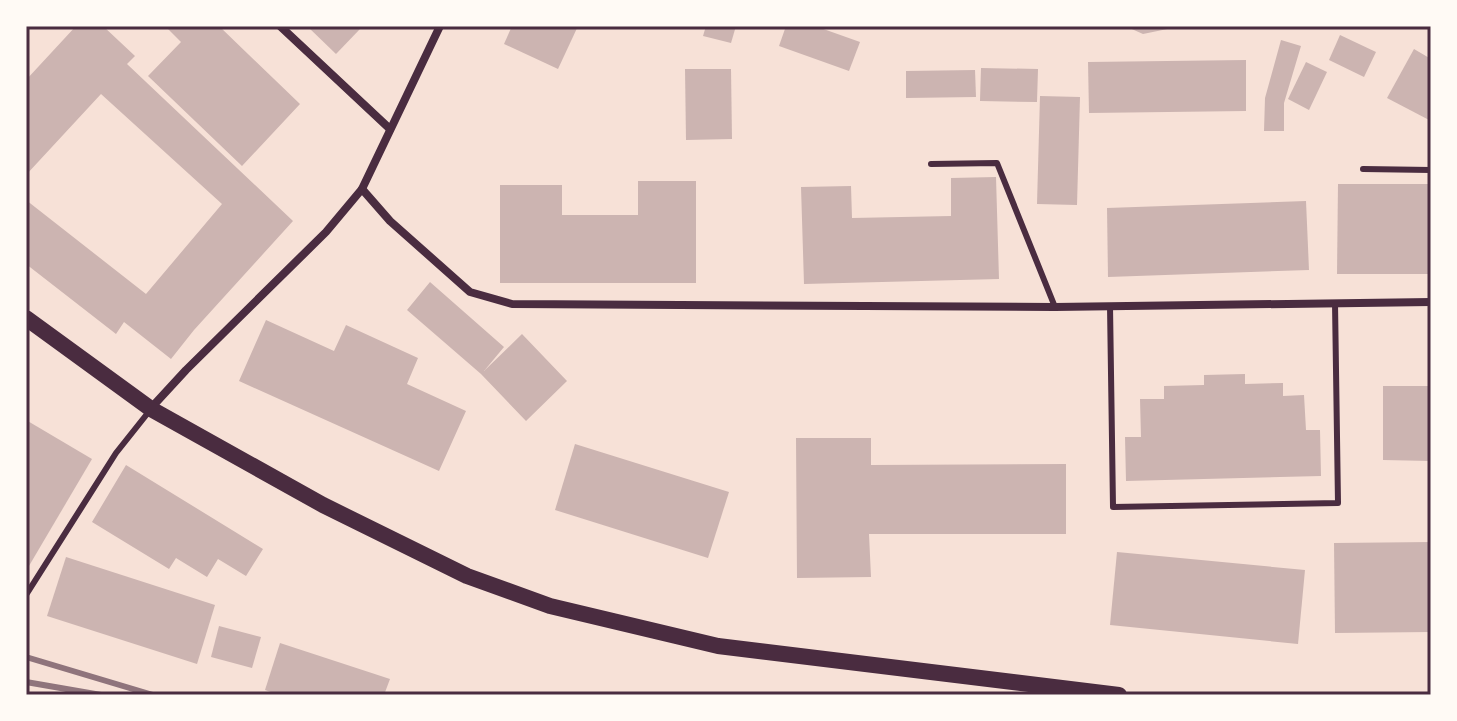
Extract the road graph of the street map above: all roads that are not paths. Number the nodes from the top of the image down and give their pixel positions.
1 (280, 26) edge
2 (440, 26) edge
3 (390, 129) junction
4 (931, 164) dead end
5 (1363, 169) dead end
6 (1431, 170) edge
7 (362, 189) junction
8 (1431, 302) edge
9 (1335, 303) junction
10 (1110, 306) junction
11 (1055, 307) junction
12 (26, 318) edge
13 (151, 409) junction
14 (26, 595) edge
15 (1119, 695) edge

1 - 3 street
2 - 3 street
3 - 7 street
4 - 11 lane
5 - 6 lane
7 - 11 street
7 - 13 street
8 - 9 street
9 - 10 street
9 - 10 lane
10 - 11 street
12 - 13 main road
13 - 14 lane
13 - 15 main road

